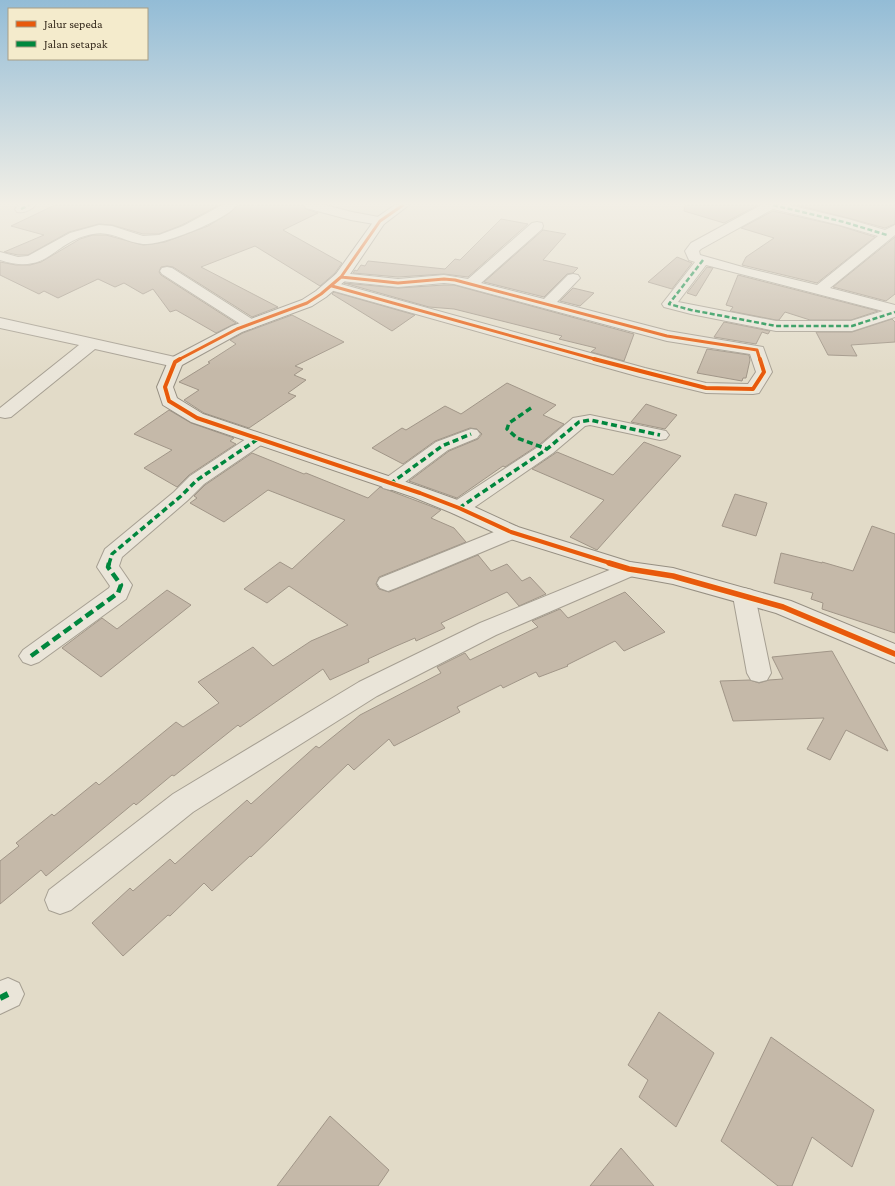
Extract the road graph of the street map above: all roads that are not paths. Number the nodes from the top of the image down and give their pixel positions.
1 (352, 260) edge
2 (498, 260) edge
3 (703, 260) edge
4 (704, 260) edge
5 (856, 260) edge
6 (167, 271) dead end
7 (573, 278) dead end
8 (336, 282) junction
9 (471, 284) junction
10 (820, 289) junction
11 (547, 304) junction
12 (895, 311) edge
13 (250, 324) junction
14 (2, 325) edge
15 (91, 344) junction
16 (175, 362) junction
17 (5, 413) dead end
18 (471, 434) dead end
19 (660, 435) dead end
20 (258, 439) junction
21 (390, 484) junction
22 (459, 508) junction
23 (511, 532) junction
24 (629, 569) junction
25 (388, 583) dead end
26 (744, 596) junction
27 (895, 654) edge
28 (31, 656) dead end
29 (759, 673) dead end
30 (60, 900) dead end

1 - 8 street
2 - 9 street
3 - 12 street
4 - 10 street
5 - 10 street
6 - 13 street
7 - 11 street
8 - 9 street
8 - 11 street
8 - 13 street
9 - 11 street
10 - 12 street
13 - 16 street
14 - 15 street
15 - 16 street
15 - 17 street
16 - 20 street
18 - 21 street
19 - 22 street
20 - 21 street
20 - 28 street
21 - 22 street
22 - 23 street
23 - 24 street
23 - 25 street
24 - 26 street
24 - 30 street
26 - 27 street
26 - 29 street

